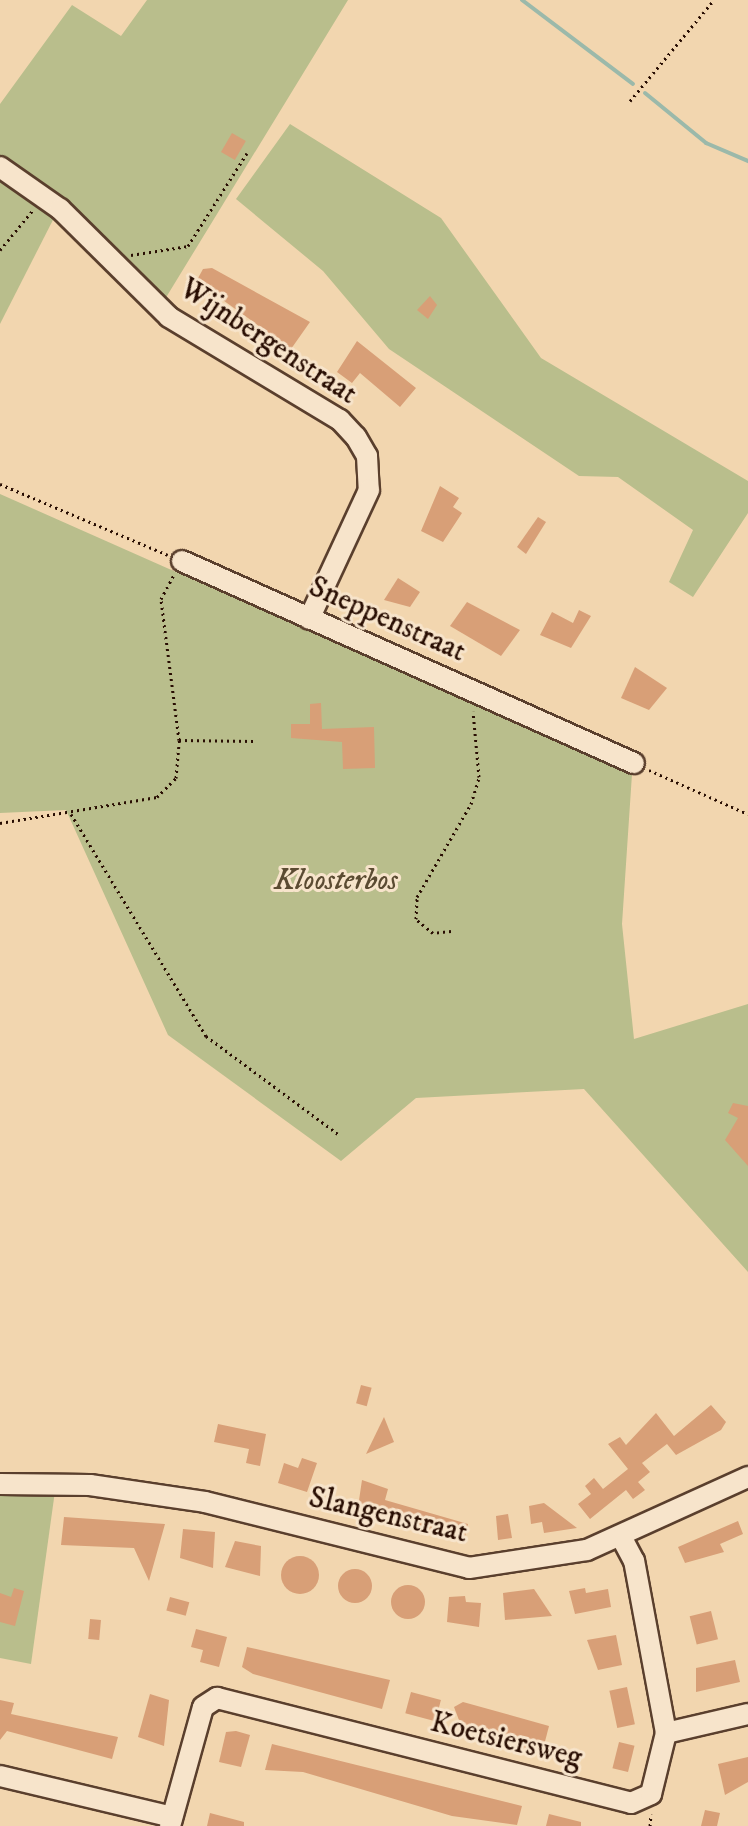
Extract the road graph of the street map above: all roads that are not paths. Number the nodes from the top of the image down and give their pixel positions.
1 (0, 167) edge
2 (182, 561) road end
3 (309, 619) junction
4 (634, 763) road end
5 (748, 1477) edge
6 (0, 1484) edge
7 (622, 1538) junction
8 (748, 1714) edge
9 (666, 1733) junction
10 (0, 1776) edge
11 (171, 1821) edge

1 - 3 street, Wijnbergenstraat
2 - 3 street, Sneppenstraat
3 - 4 street, Sneppenstraat
5 - 7 street, Slangenstraat
6 - 7 street, Slangenstraat
7 - 9 street, Koetsiersweg
8 - 9 street
9 - 11 street, Koetsiersweg
10 - 11 street, Koetsiersweg

